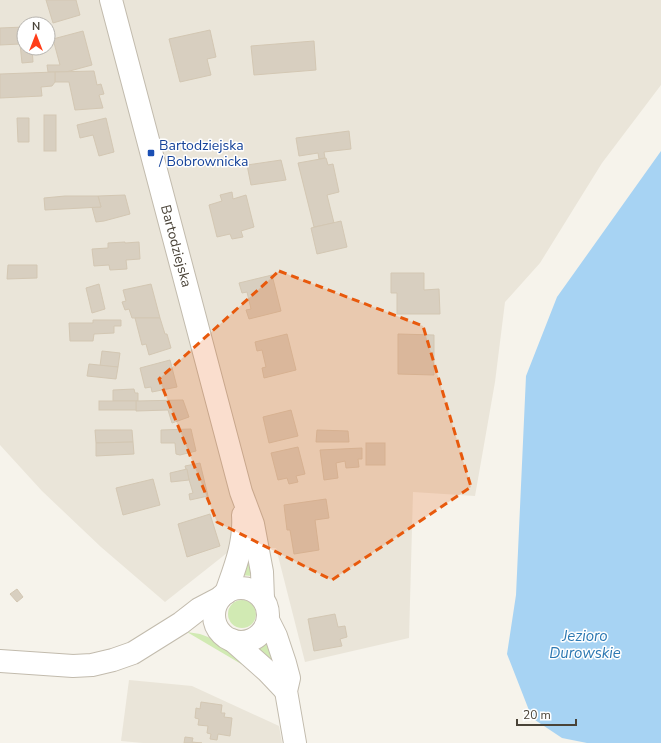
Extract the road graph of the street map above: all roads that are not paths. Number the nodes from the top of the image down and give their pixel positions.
1 (111, 0) edge
2 (241, 492) junction
3 (223, 595) junction
4 (263, 599) junction
5 (268, 620) junction
6 (182, 623) junction
7 (225, 634) junction
8 (0, 661) edge
9 (286, 691) junction
10 (295, 743) edge

1 - 2 street, Bartodziejska
2 - 3 street, Bartodziejska
2 - 4 street, Bartodziejska
3 - 4 street
3 - 6 street
3 - 7 street
4 - 5 street
5 - 7 street
5 - 9 street
6 - 7 street
6 - 8 street
7 - 9 street
9 - 10 street

